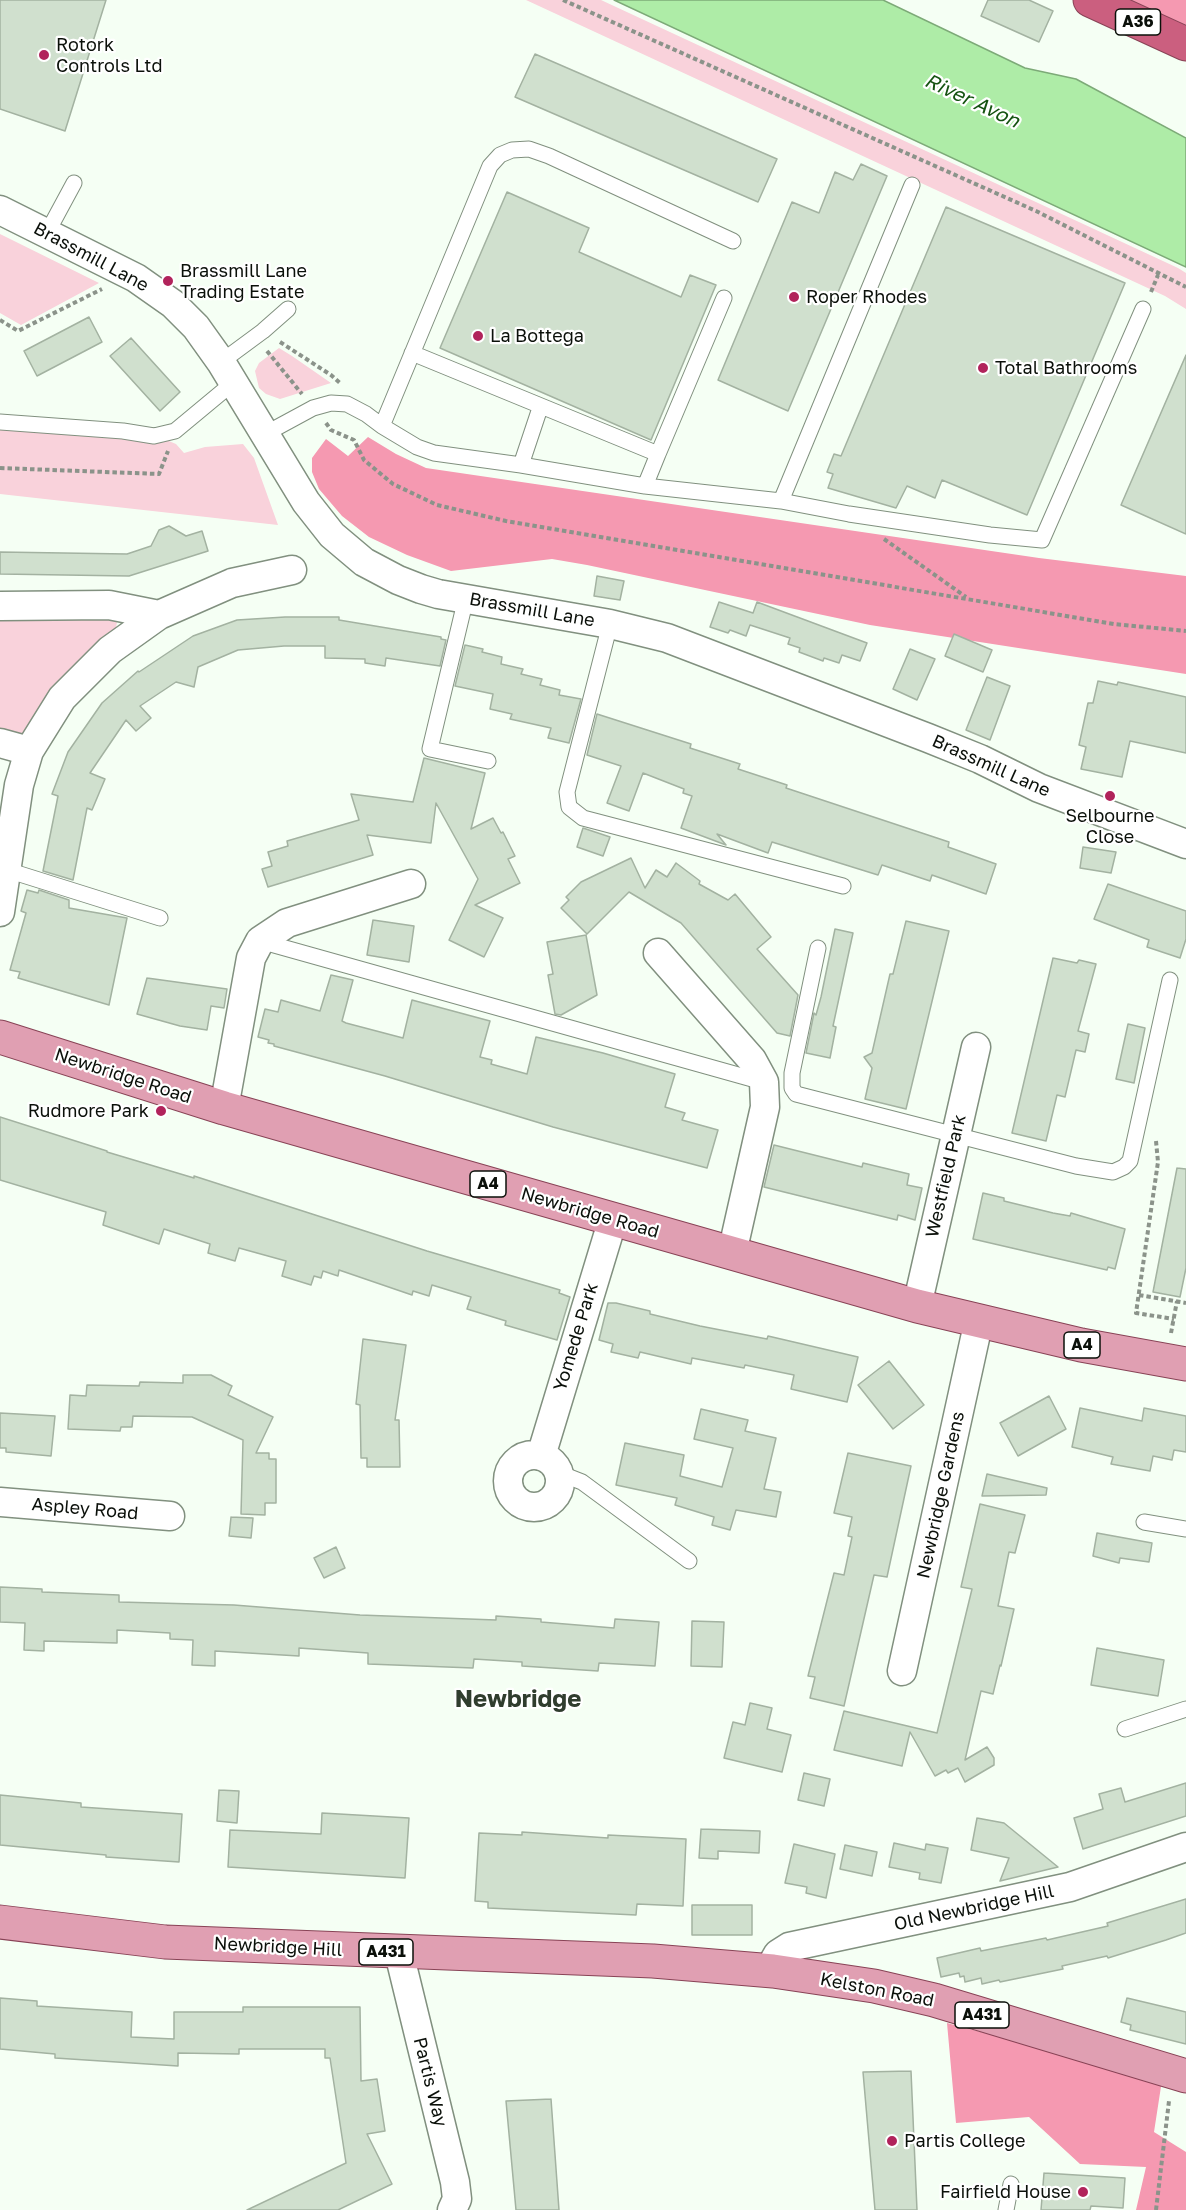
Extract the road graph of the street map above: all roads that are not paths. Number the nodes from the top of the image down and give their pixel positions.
1 (1089, 0) edge
2 (1186, 44) edge
3 (74, 183) dead end
4 (912, 185) dead end
5 (0, 210) edge
6 (47, 233) junction
7 (733, 241) dead end
8 (724, 298) dead end
9 (288, 309) dead end
10 (1143, 309) dead end
11 (411, 353) junction
12 (228, 372) junction
13 (540, 408) junction
14 (0, 422) edge
15 (382, 426) junction
16 (265, 434) junction
17 (658, 454) junction
18 (522, 465) junction
19 (645, 486) junction
20 (781, 501) junction
21 (292, 570) dead end
22 (466, 598) junction
23 (0, 606) edge
24 (159, 615) junction
25 (610, 624) junction
26 (0, 743) edge
27 (29, 751) junction
28 (488, 761) dead end
29 (1186, 844) edge
30 (7, 870) junction
31 (411, 884) dead end
32 (843, 886) dead end
33 (0, 912) edge
34 (160, 918) dead end
35 (260, 941) junction
36 (818, 948) dead end
37 (658, 953) dead end
38 (1170, 980) dead end
39 (0, 1037) edge
40 (976, 1047) dead end
41 (764, 1083) junction
42 (224, 1108) junction
43 (956, 1134) junction
44 (613, 1219) junction
45 (732, 1253) junction
46 (917, 1306) junction
47 (979, 1320) junction
48 (1186, 1364) edge
49 (550, 1464) joint
50 (0, 1502) edge
51 (170, 1516) dead end
52 (1144, 1522) dead end
53 (1186, 1529) edge
54 (689, 1562) dead end
55 (902, 1671) dead end
56 (1186, 1709) edge
57 (1125, 1729) dead end
58 (1186, 1847) edge
59 (0, 1922) edge
60 (399, 1953) junction
61 (773, 1971) junction
62 (1186, 2076) edge
63 (1011, 2184) dead end
64 (452, 2210) edge
65 (1006, 2210) edge

1 - 2 highway, A36
3 - 6 lane
4 - 20 lane
5 - 6 street, Brassmill Lane
6 - 12 street, Brassmill Lane
7 - 11 lane
8 - 17 lane
9 - 12 lane
10 - 20 lane
11 - 13 lane
11 - 15 lane
12 - 14 lane
12 - 16 street, Brassmill Lane
13 - 17 lane
13 - 18 lane
15 - 16 lane
15 - 18 lane
16 - 22 street, Brassmill Lane
17 - 19 lane
18 - 19 lane
19 - 20 lane
21 - 24 street
22 - 25 street, Brassmill Lane
22 - 28 lane
23 - 24 street
24 - 27 street
25 - 29 street, Brassmill Lane
25 - 32 lane
26 - 27 street
27 - 30 street
30 - 33 street
30 - 34 lane
31 - 35 street
35 - 41 lane
35 - 42 street
36 - 43 lane
37 - 41 street
38 - 43 lane
39 - 42 main road, Newbridge Road / A4
40 - 43 street, Westfield Park
41 - 45 street
42 - 44 main road, Newbridge Road / A4
43 - 46 street, Westfield Park
44 - 45 main road, Newbridge Road / A4
44 - 49 street, Yomede Park
45 - 46 main road, Newbridge Road / A4
46 - 47 main road, Newbridge Road / A4
47 - 48 main road, Newbridge Road / A4
47 - 55 street, Newbridge Gardens
49 - 54 lane
50 - 51 street, Aspley Road
52 - 53 lane
56 - 57 lane
58 - 61 street, Old Newbridge Hill
59 - 60 main road, Newbridge Hill / A431
60 - 61 main road, Newbridge Hill / A431
60 - 64 street, Partis Way
61 - 62 main road, Kelston Road / A431
63 - 65 lane

